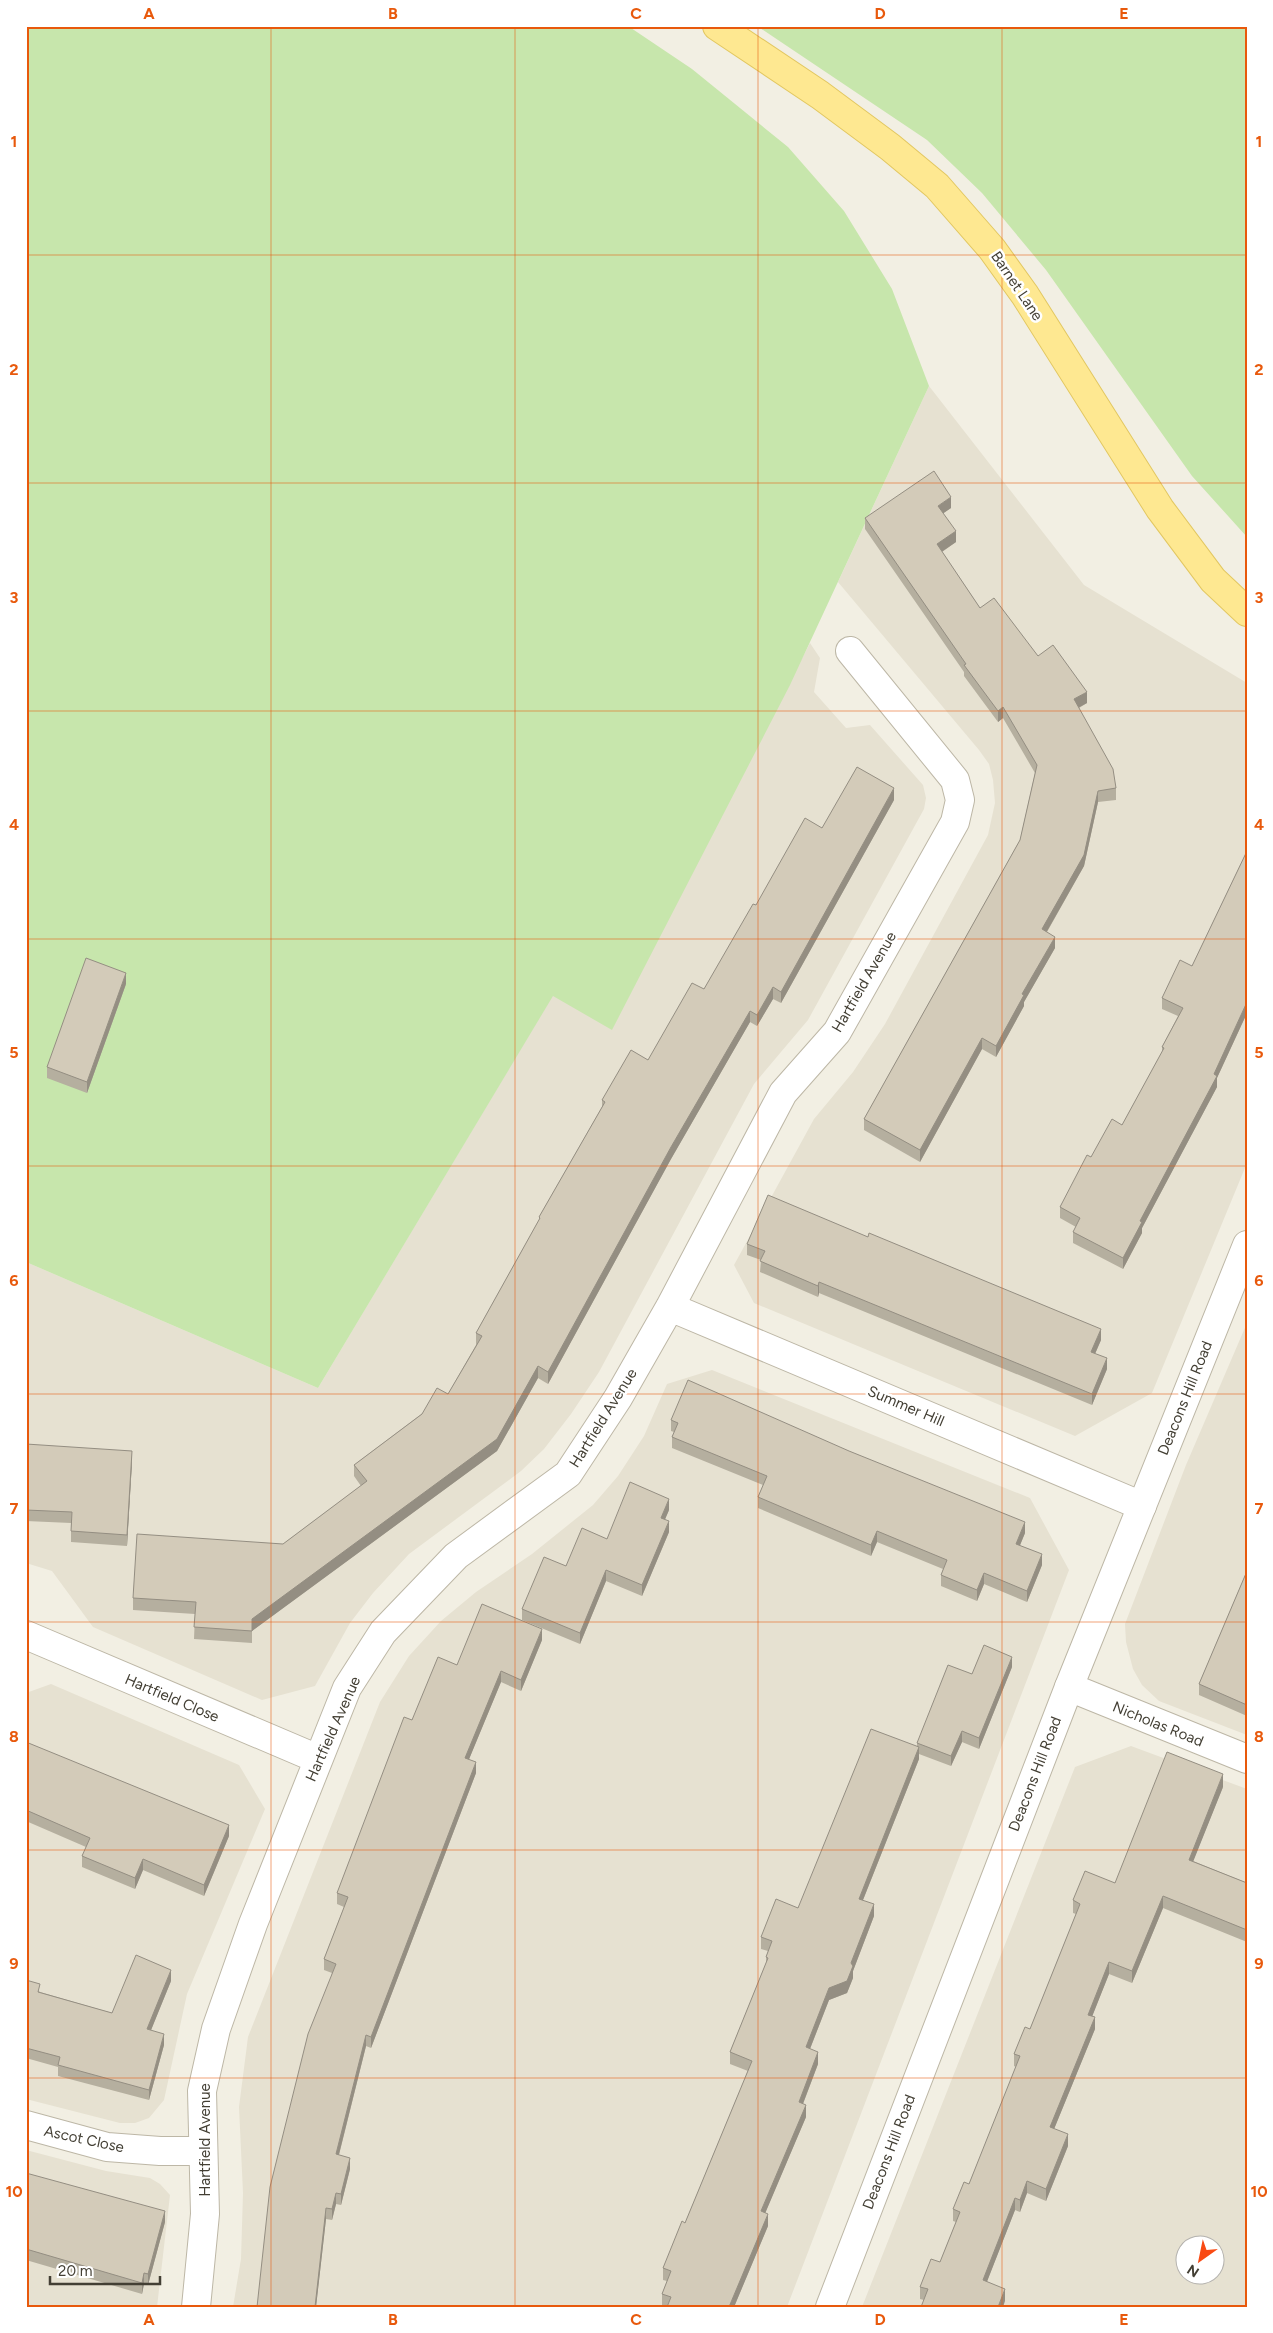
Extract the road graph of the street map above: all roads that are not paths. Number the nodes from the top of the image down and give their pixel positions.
1 (717, 26) edge
2 (1247, 612) edge
3 (850, 651) dead end
4 (1247, 1245) edge
5 (670, 1307) junction
6 (1142, 1506) junction
7 (26, 1635) edge
8 (1069, 1687) junction
9 (318, 1759) junction
10 (1247, 1759) edge
11 (26, 2126) edge
12 (203, 2151) junction
13 (196, 2307) edge
14 (830, 2307) edge

1 - 2 main road, Barnet Lane
3 - 5 street, Hartfield Avenue
4 - 6 street, Deacons Hill Road
5 - 6 street, Summer Hill
5 - 9 street, Hartfield Avenue
6 - 8 street, Deacons Hill Road
7 - 9 street, Hartfield Close
8 - 10 street, Nicholas Road
8 - 14 street, Deacons Hill Road
9 - 12 street, Hartfield Avenue
11 - 12 street, Ascot Close
12 - 13 street, Hartfield Avenue

